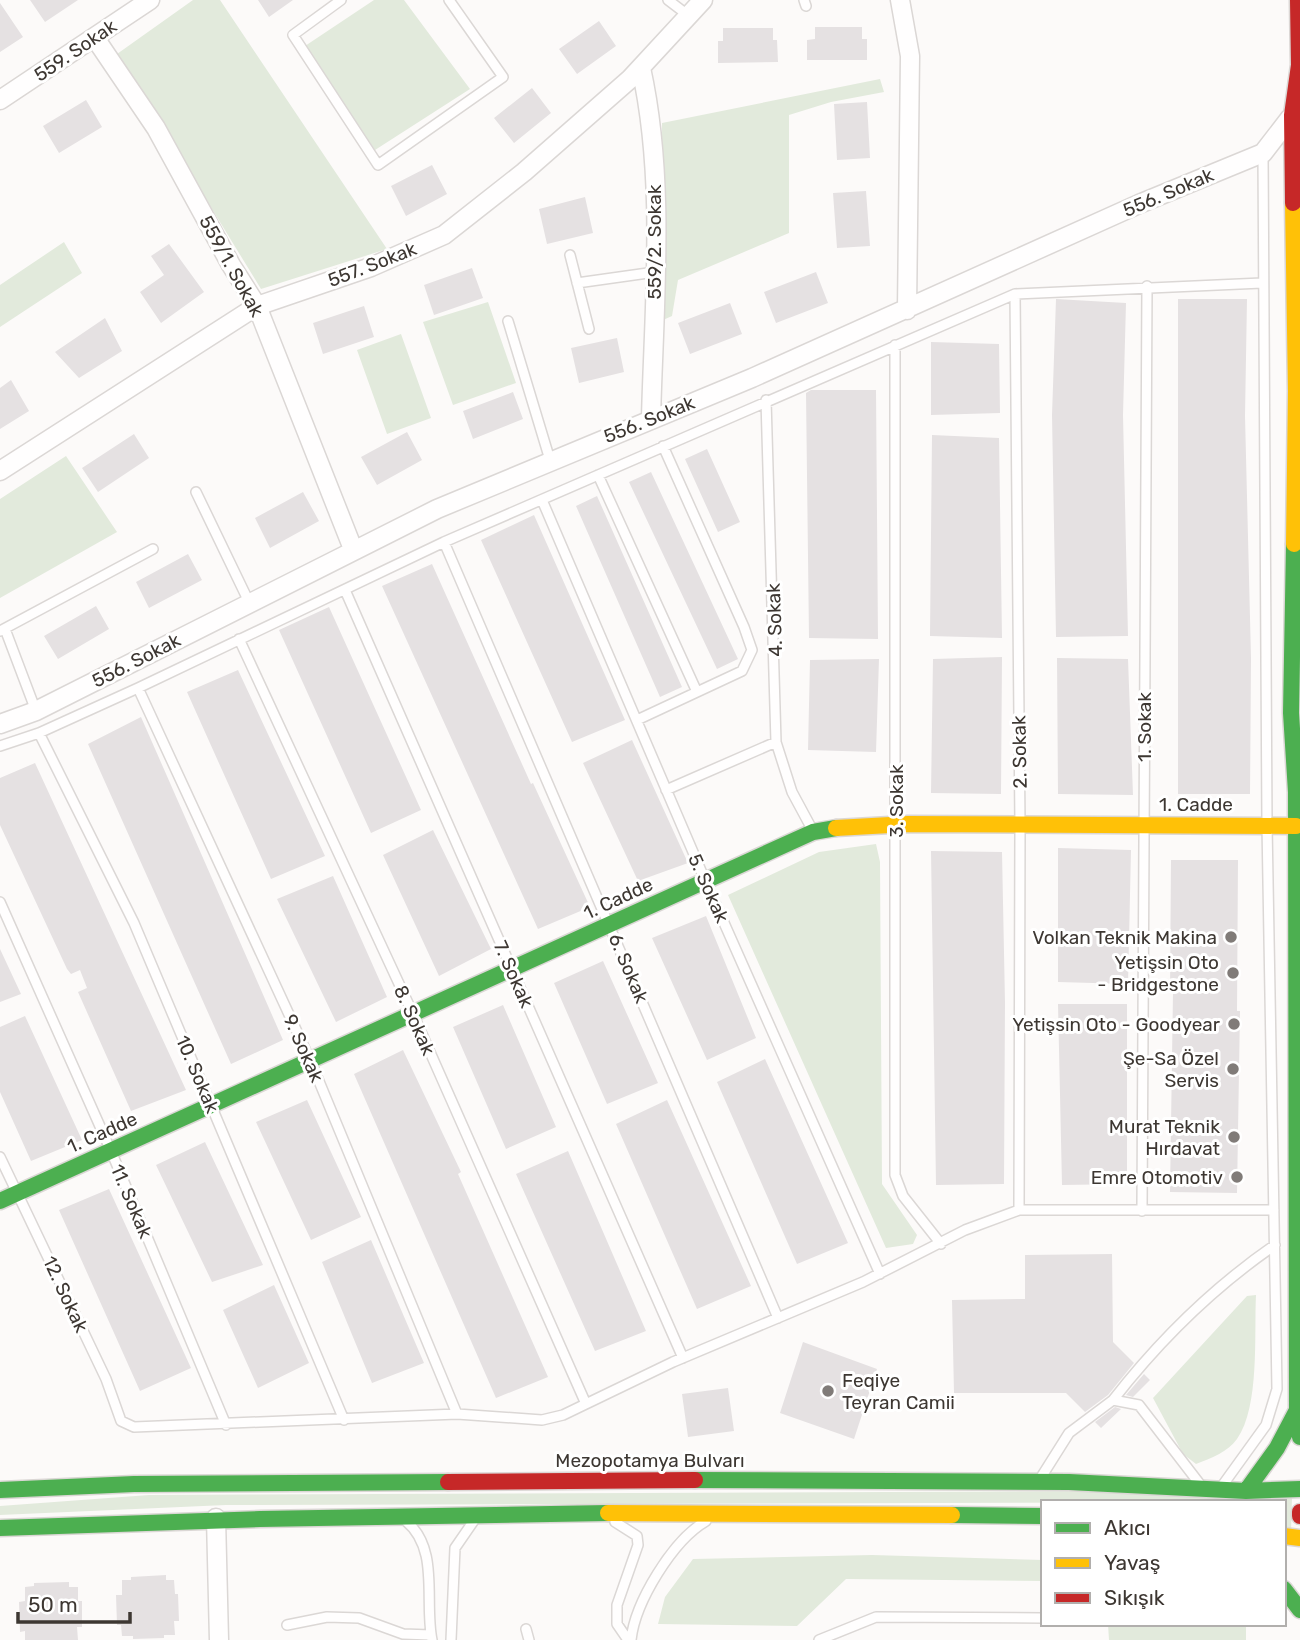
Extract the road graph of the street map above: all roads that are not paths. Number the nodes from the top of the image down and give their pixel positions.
1 (150, 0) edge
2 (341, 0) edge
3 (449, 0) edge
4 (668, 0) edge
5 (704, 0) edge
6 (900, 0) edge
7 (1298, 0) edge
8 (689, 16) junction
9 (94, 38) junction
10 (1300, 46) edge
11 (1298, 65) edge
12 (640, 68) junction
13 (0, 100) edge
14 (1292, 115) junction
15 (1263, 153) junction
16 (570, 255) dead end
17 (655, 272) junction
18 (1262, 282) junction
19 (577, 283) junction
20 (1146, 286) junction
21 (1015, 293) junction
22 (257, 306) junction
23 (907, 310) junction
24 (508, 321) dead end
25 (589, 329) dead end
26 (895, 345) junction
27 (1296, 391) junction
28 (766, 400) junction
29 (651, 418) junction
30 (1300, 441) edge
31 (663, 446) junction
32 (550, 460) junction
33 (0, 471) edge
34 (598, 475) junction
35 (196, 492) dead end
36 (542, 500) junction
37 (444, 542) junction
38 (153, 549) dead end
39 (354, 549) junction
40 (345, 590) junction
41 (249, 602) junction
42 (2, 630) edge
43 (239, 639) junction
44 (138, 688) junction
45 (697, 692) junction
46 (36, 711) junction
47 (636, 720) junction
48 (0, 724) edge
49 (39, 733) junction
50 (776, 742) junction
51 (0, 746) edge
52 (666, 790) junction
53 (897, 822) junction
54 (1020, 825) junction
55 (1143, 825) junction
56 (1267, 825) junction
57 (1296, 826) junction
58 (813, 832) junction
59 (705, 880) junction
60 (0, 902) edge
61 (610, 925) junction
62 (512, 970) junction
63 (414, 1016) junction
64 (311, 1062) junction
65 (212, 1106) junction
66 (111, 1151) junction
67 (0, 1157) edge
68 (18, 1192) junction
69 (0, 1200) edge
70 (1019, 1210) junction
71 (1274, 1210) junction
72 (1142, 1211) junction
73 (941, 1244) junction
74 (1275, 1245) junction
75 (880, 1274) junction
76 (778, 1318) junction
77 (683, 1358) junction
78 (1113, 1400) junction
79 (586, 1404) junction
80 (1298, 1413) edge
81 (457, 1414) junction
82 (344, 1420) junction
83 (226, 1425) junction
84 (1300, 1437) edge
85 (1038, 1482) junction
86 (1300, 1489) edge
87 (0, 1490) edge
88 (1212, 1490) junction
89 (1246, 1491) junction
90 (399, 1515) junction
91 (478, 1515) junction
92 (600, 1515) junction
93 (715, 1515) junction
94 (1041, 1516) edge
95 (216, 1518) junction
96 (0, 1528) edge
97 (1286, 1592) edge
98 (1300, 1610) edge
99 (1041, 1618) edge
100 (287, 1625) dead end
101 (526, 1629) dead end
102 (432, 1638) edge
103 (219, 1640) edge
104 (451, 1640) edge
105 (529, 1640) edge
106 (629, 1640) edge
107 (819, 1640) edge

1 - 9 street, 559. Sokak
2 - 3 lane
4 - 8 lane
5 - 8 street, 557. Sokak
6 - 23 street
7 - 11 main road
8 - 12 street, 557. Sokak
9 - 13 street, 559. Sokak
9 - 22 street, 559/1. Sokak
10 - 11 main road
11 - 14 main road
12 - 17 street, 559/2. Sokak
12 - 22 street, 557. Sokak
14 - 15 street
14 - 27 main road
15 - 18 lane
15 - 23 street, 556. Sokak
16 - 19 lane
17 - 19 lane
17 - 29 street, 559/2. Sokak
18 - 20 lane
18 - 56 lane
19 - 25 lane
20 - 21 lane
20 - 55 lane, 1. Sokak
21 - 26 lane
21 - 54 lane, 2. Sokak
22 - 33 street, 557. Sokak
22 - 39 street, 559/1. Sokak
23 - 29 street, 556. Sokak
24 - 32 lane
26 - 28 lane
26 - 53 lane, 3. Sokak
27 - 30 main road
27 - 57 main road
28 - 31 lane
28 - 50 lane, 4. Sokak
29 - 32 street, 556. Sokak
31 - 34 lane
31 - 45 lane
32 - 39 street, 556. Sokak
34 - 36 lane
34 - 45 lane
35 - 41 lane
36 - 37 lane
36 - 47 lane, 5. Sokak
37 - 40 lane
37 - 61 lane, 6. Sokak
38 - 42 lane
39 - 41 street, 556. Sokak
40 - 43 lane
40 - 62 lane, 7. Sokak
41 - 46 street, 556. Sokak
42 - 46 lane
43 - 44 lane
43 - 63 lane, 8. Sokak
44 - 49 lane
44 - 64 lane, 9. Sokak
45 - 47 lane
46 - 48 street, 556. Sokak
47 - 52 lane, 5. Sokak
49 - 51 lane
49 - 65 lane, 10. Sokak
50 - 52 lane
50 - 58 lane, 4. Sokak
52 - 59 lane, 5. Sokak
53 - 54 main road, 1. Cadde
53 - 58 main road, 1. Cadde
53 - 73 lane, 3. Sokak
54 - 55 main road, 1. Cadde
54 - 70 lane, 2. Sokak
55 - 56 main road, 1. Cadde
55 - 72 lane, 1. Sokak
56 - 57 main road, 1. Cadde
56 - 71 lane
57 - 80 main road
58 - 59 main road, 1. Cadde
59 - 61 main road, 1. Cadde
59 - 75 lane, 5. Sokak
60 - 66 lane, 11. Sokak
61 - 62 main road, 1. Cadde
61 - 76 lane, 6. Sokak
62 - 63 main road, 1. Cadde
62 - 77 lane, 7. Sokak
63 - 64 main road, 1. Cadde
63 - 79 lane, 8. Sokak
64 - 65 main road, 1. Cadde
64 - 81 lane, 9. Sokak
65 - 66 main road, 1. Cadde
65 - 82 lane, 10. Sokak
66 - 68 main road, 1. Cadde
66 - 83 lane, 11. Sokak
67 - 68 lane, 12. Sokak
68 - 69 main road, 1. Cadde
68 - 83 lane, 12. Sokak
70 - 72 lane
70 - 73 lane
71 - 72 lane
71 - 74 lane
73 - 75 lane
74 - 78 lane
74 - 88 lane
75 - 76 lane
76 - 77 lane
77 - 79 lane
78 - 85 lane
78 - 88 lane
79 - 81 lane
80 - 84 main road
80 - 89 main road
81 - 82 lane
82 - 83 lane
85 - 87 main road, Mezopotamya Bulvarı
85 - 88 main road, Mezopotamya Bulvarı
86 - 89 main road, Mezopotamya Bulvarı
88 - 89 main road, Mezopotamya Bulvarı
90 - 91 main road
90 - 95 main road
90 - 102 lane
91 - 92 main road
91 - 104 lane
92 - 93 main road
92 - 106 lane
93 - 94 main road
93 - 106 lane
95 - 96 main road
95 - 103 street
97 - 98 main road
99 - 107 lane
100 - 102 lane
101 - 105 lane

